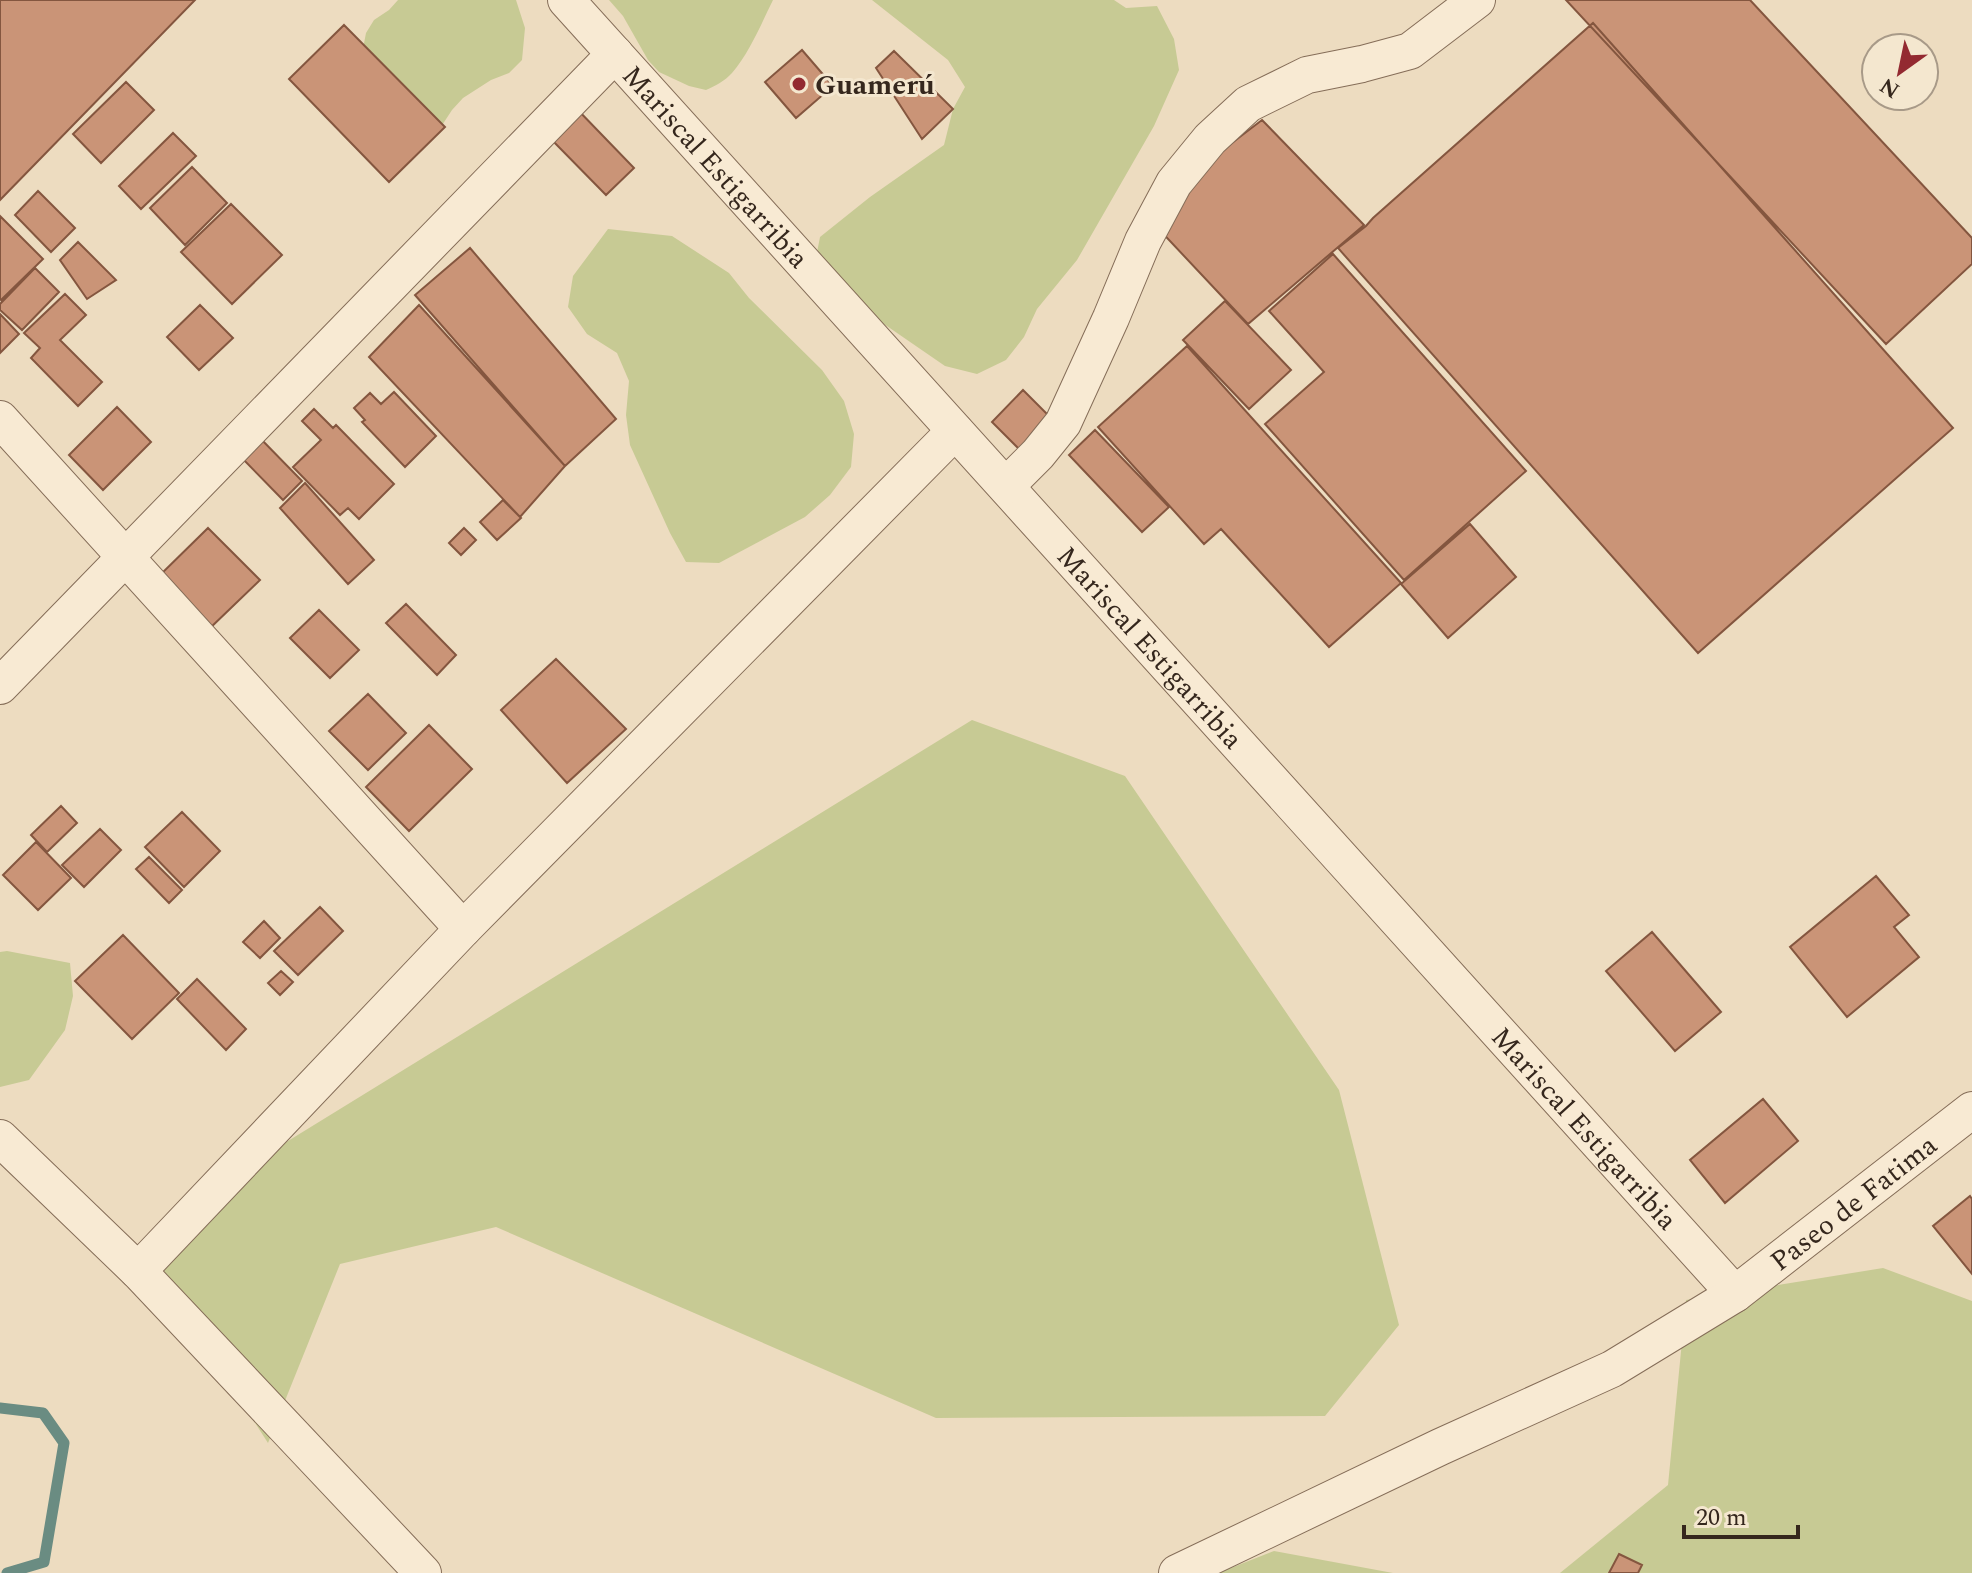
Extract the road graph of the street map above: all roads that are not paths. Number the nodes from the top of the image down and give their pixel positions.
1 (566, 0) edge
2 (1477, 0) edge
3 (615, 54) junction
4 (0, 419) edge
5 (955, 431) junction
6 (1006, 486) junction
7 (125, 557) junction
8 (0, 686) edge
9 (463, 929) junction
10 (1972, 1110) edge
11 (0, 1138) edge
12 (138, 1271) junction
13 (1735, 1294) junction
14 (423, 1573) edge
15 (1177, 1573) edge

1 - 3 street, Mariscal Estigarribia
2 - 6 street
3 - 5 street, Mariscal Estigarribia
3 - 7 street
4 - 7 street
5 - 6 street, Mariscal Estigarribia
5 - 9 street
6 - 13 street, Mariscal Estigarribia
7 - 8 street
7 - 9 street
9 - 12 street
10 - 13 street, Paseo de Fatima
11 - 12 street
12 - 14 street
13 - 15 street, Paseo de Fatima

